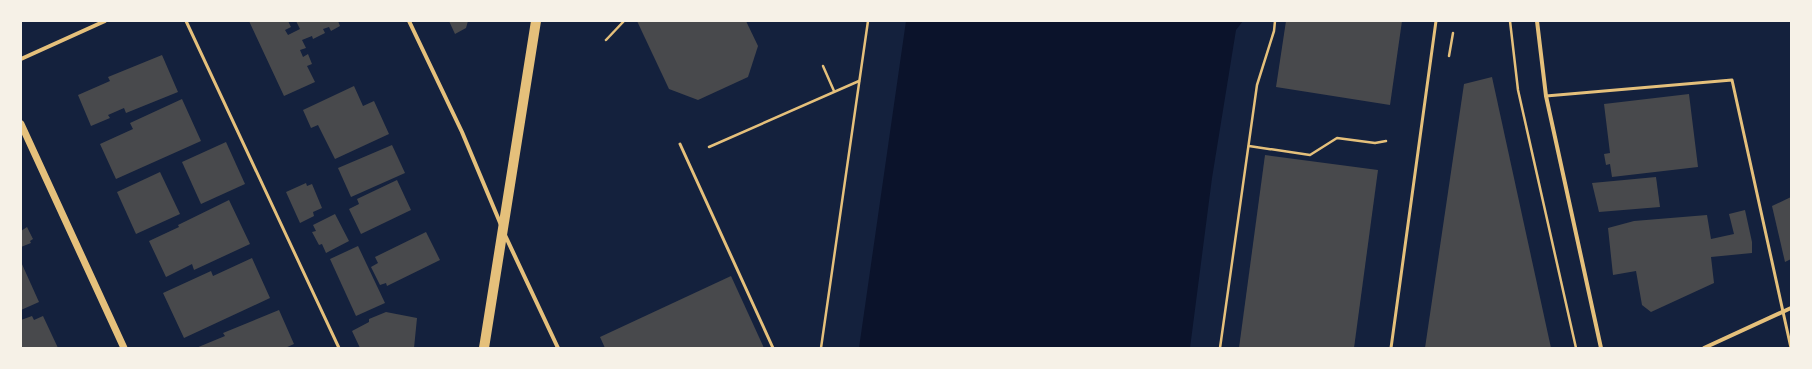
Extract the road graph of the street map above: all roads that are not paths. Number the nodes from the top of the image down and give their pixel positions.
1 (105, 21) edge
2 (186, 21) edge
3 (409, 21) edge
4 (536, 21) edge
5 (1436, 21) edge
6 (1537, 21) edge
7 (21, 59) edge
8 (1546, 96) junction
9 (21, 124) edge
10 (680, 144) dead end
11 (503, 230) junction
12 (1791, 308) edge
13 (1783, 311) junction
14 (124, 348) edge
15 (339, 348) edge
16 (484, 348) edge
17 (558, 348) edge
18 (773, 348) edge
19 (1391, 348) edge
20 (1601, 348) edge
21 (1704, 348) edge
22 (1791, 348) edge

1 - 7 street
2 - 15 lane
3 - 11 street
4 - 11 main road
5 - 19 lane
6 - 8 street
8 - 13 lane
8 - 20 street
9 - 14 street
10 - 18 lane
11 - 16 main road
11 - 17 street
12 - 13 street
13 - 21 street
13 - 22 lane

